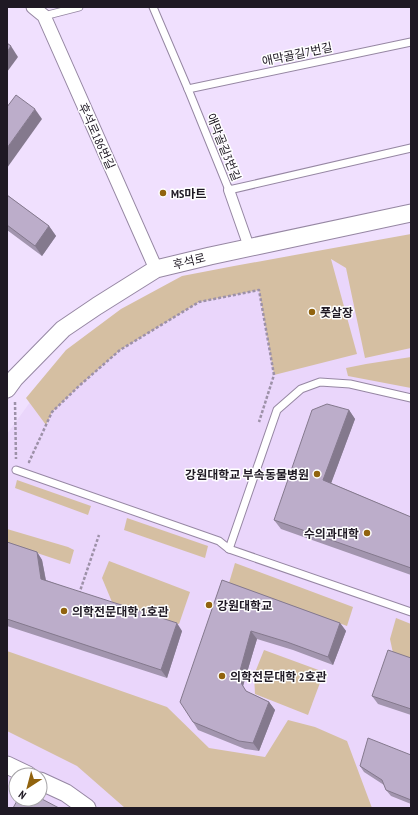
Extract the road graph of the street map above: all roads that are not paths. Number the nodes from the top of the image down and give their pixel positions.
1 (33, 7) edge
2 (79, 7) edge
3 (153, 7) edge
4 (44, 16) junction
5 (411, 42) edge
6 (188, 88) junction
7 (411, 148) edge
8 (229, 190) junction
9 (411, 213) edge
10 (249, 247) junction
11 (156, 269) junction
12 (11, 384) edge
13 (411, 398) edge
14 (16, 470) road end
15 (230, 549) junction
16 (411, 612) edge
17 (48, 785) edge
18 (87, 808) edge

1 - 4 street, 후석로186번길
2 - 4 lane
3 - 6 lane, 애막골길3번길
4 - 11 street, 후석로186번길
5 - 6 lane, 애막골길7번길
6 - 8 lane, 애막골길3번길
7 - 8 lane, 애막골길3번길
8 - 10 street
9 - 10 street, 후석로
10 - 11 street, 후석로
11 - 12 street, 후석로
13 - 15 lane
14 - 15 lane
15 - 16 lane
17 - 18 street

